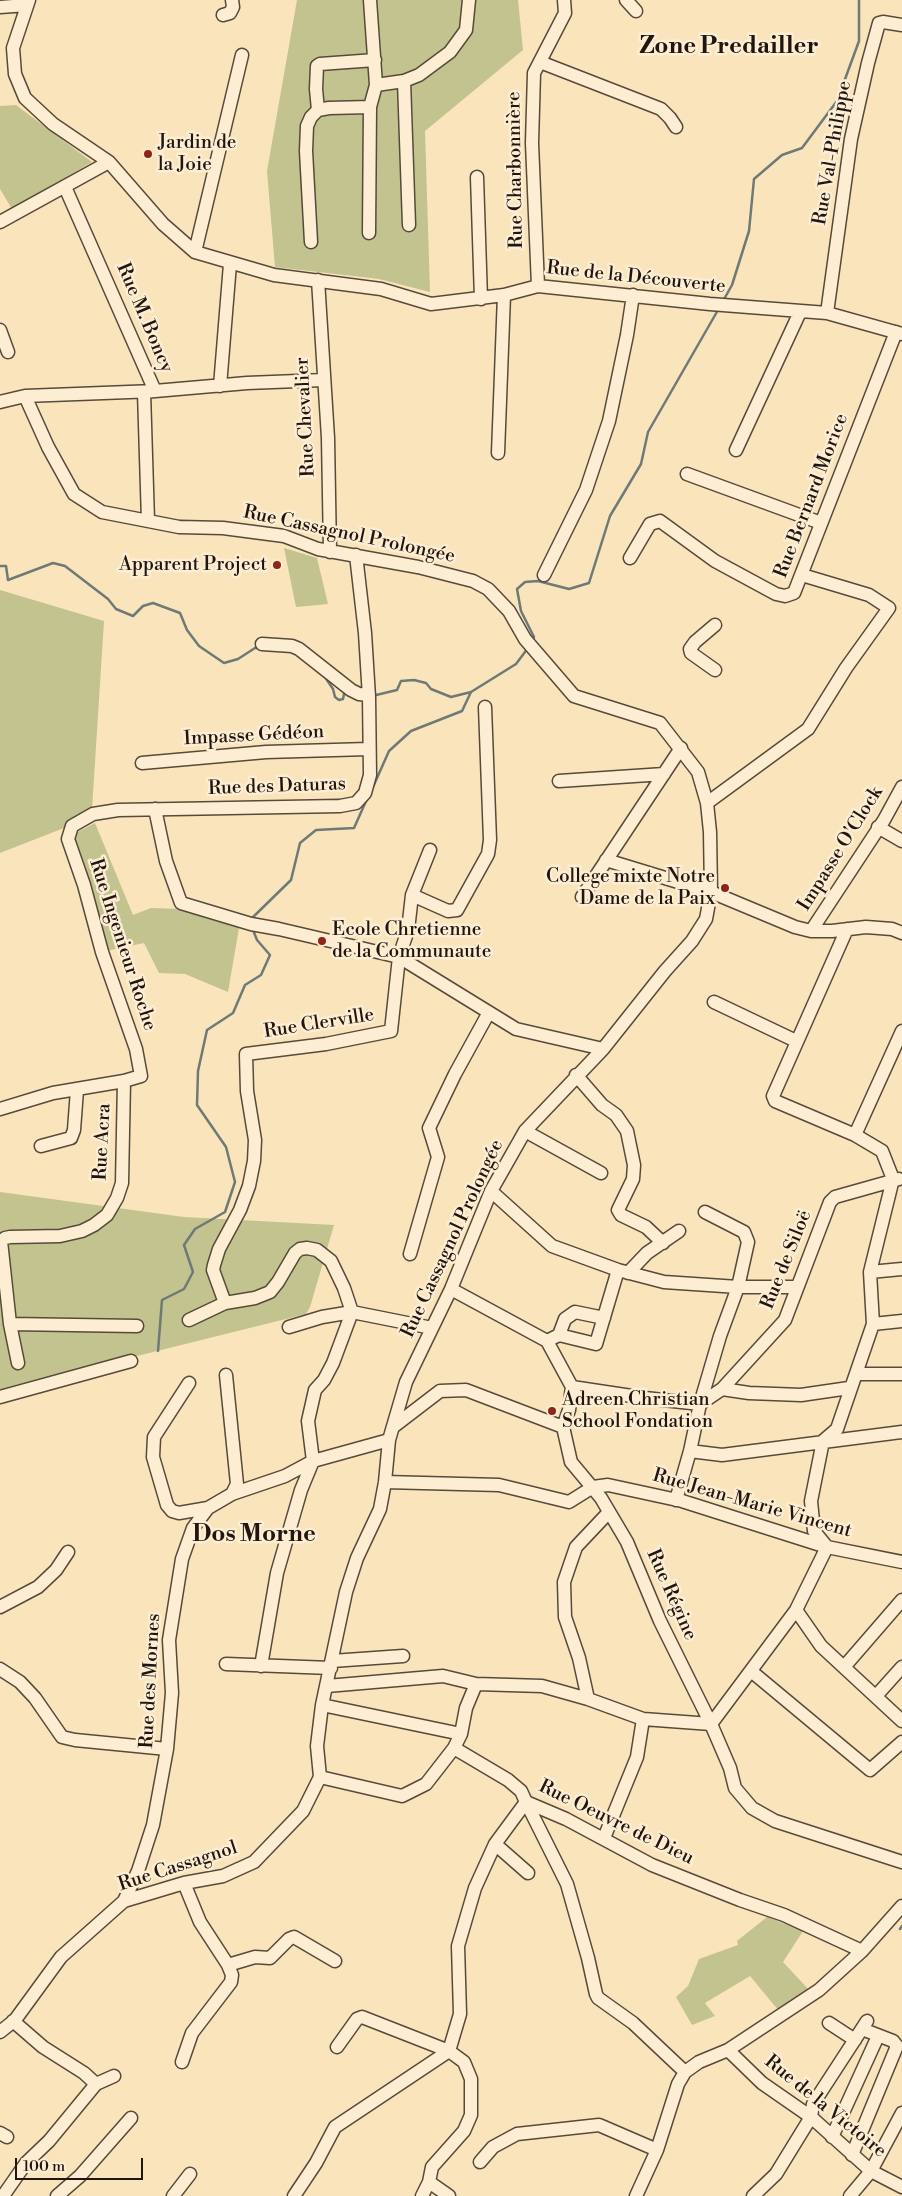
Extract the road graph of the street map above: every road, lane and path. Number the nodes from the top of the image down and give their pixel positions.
1 (232, 0) edge
2 (370, 0) edge
3 (469, 0) edge
4 (564, 0) edge
5 (626, 0) edge
6 (28, 3) edge
7 (0, 7) edge
8 (636, 11) dead end
9 (223, 15) dead end
10 (902, 26) edge
11 (242, 55) dead end
12 (375, 60) junction
13 (540, 62) junction
14 (404, 81) junction
15 (376, 85) junction
16 (370, 108) junction
17 (318, 110) junction
18 (676, 128) dead end
19 (109, 162) junction
20 (477, 177) dead end
21 (65, 187) junction
22 (0, 222) edge
23 (409, 225) dead end
24 (369, 233) dead end
25 (311, 242) dead end
26 (195, 252) junction
27 (230, 264) junction
28 (318, 280) junction
29 (538, 286) junction
30 (504, 295) junction
31 (633, 295) junction
32 (481, 299) junction
33 (800, 312) junction
34 (827, 313) junction
35 (0, 330) edge
36 (899, 333) edge
37 (8, 352) dead end
38 (323, 380) junction
39 (220, 386) junction
40 (149, 392) junction
41 (25, 396) junction
42 (0, 402) edge
43 (736, 450) dead end
44 (498, 452) dead end
45 (687, 474) dead end
46 (148, 521) junction
47 (821, 523) junction
48 (330, 552) junction
49 (356, 555) junction
50 (630, 558) dead end
51 (544, 574) dead end
52 (802, 575) junction
53 (715, 625) dead end
54 (262, 644) dead end
55 (715, 670) dead end
56 (369, 695) junction
57 (485, 707) dead end
58 (681, 748) junction
59 (368, 749) junction
60 (142, 763) dead end
61 (664, 774) junction
62 (559, 780) dead end
63 (902, 787) edge
64 (707, 803) junction
65 (155, 809) junction
66 (72, 826) joint
67 (878, 827) junction
68 (902, 841) edge
69 (430, 850) dead end
70 (606, 860) junction
71 (711, 892) junction
72 (412, 895) junction
73 (582, 896) dead end
74 (847, 929) junction
75 (811, 931) junction
76 (902, 933) edge
77 (399, 957) junction
78 (714, 1002) dead end
79 (488, 1014) junction
80 (902, 1031) edge
81 (796, 1041) junction
82 (602, 1049) junction
83 (576, 1075) junction
84 (124, 1081) junction
85 (77, 1090) junction
86 (0, 1109) edge
87 (525, 1130) junction
88 (855, 1134) junction
89 (41, 1146) dead end
90 (602, 1173) dead end
91 (898, 1179) edge
92 (491, 1191) junction
93 (705, 1212) dead end
94 (679, 1231) dead end
95 (663, 1242) junction
96 (0, 1247) edge
97 (410, 1254) dead end
98 (902, 1269) edge
99 (623, 1272) junction
100 (870, 1272) junction
101 (738, 1287) junction
102 (796, 1287) junction
103 (451, 1289) junction
104 (225, 1303) junction
105 (352, 1312) junction
106 (604, 1318) junction
107 (189, 1320) dead end
108 (902, 1321) edge
109 (10, 1324) junction
110 (873, 1324) junction
111 (137, 1326) dead end
112 (289, 1326) dead end
113 (432, 1328) junction
114 (559, 1335) junction
115 (547, 1341) junction
116 (131, 1361) dead end
117 (18, 1363) dead end
118 (710, 1370) junction
119 (856, 1374) junction
120 (902, 1374) edge
121 (226, 1375) dead end
122 (732, 1378) junction
123 (189, 1383) dead end
124 (572, 1387) junction
125 (849, 1388) junction
126 (722, 1389) junction
127 (0, 1397) edge
128 (700, 1404) junction
129 (393, 1427) junction
130 (563, 1427) junction
131 (902, 1432) edge
132 (389, 1440) junction
133 (824, 1441) junction
134 (690, 1451) junction
135 (312, 1461) junction
136 (386, 1482) junction
137 (593, 1487) junction
138 (232, 1494) junction
139 (676, 1500) junction
140 (208, 1508) junction
141 (609, 1512) junction
142 (827, 1547) junction
143 (68, 1552) dead end
144 (902, 1562) edge
145 (902, 1600) edge
146 (0, 1607) edge
147 (796, 1610) junction
148 (403, 1656) dead end
149 (226, 1664) dead end
150 (332, 1664) junction
151 (262, 1666) junction
152 (844, 1667) junction
153 (902, 1667) edge
154 (0, 1669) edge
155 (751, 1671) junction
156 (476, 1684) junction
157 (327, 1686) junction
158 (876, 1696) junction
159 (588, 1700) junction
160 (322, 1705) junction
161 (642, 1719) junction
162 (902, 1721) edge
163 (711, 1724) junction
164 (461, 1734) junction
165 (902, 1742) edge
166 (454, 1748) junction
167 (167, 1749) junction
168 (320, 1777) junction
169 (526, 1802) junction
170 (604, 1838) junction
171 (495, 1844) junction
172 (902, 1862) edge
173 (528, 1873) dead end
174 (184, 1883) junction
175 (124, 1901) junction
176 (902, 1906) edge
177 (862, 1951) junction
178 (335, 1961) dead end
179 (228, 1965) junction
180 (13, 2021) junction
181 (829, 2023) dead end
182 (861, 2030) junction
183 (0, 2032) edge
184 (878, 2036) junction
185 (337, 2047) dead end
186 (728, 2050) junction
187 (450, 2051) junction
188 (182, 2062) dead end
189 (685, 2072) junction
190 (114, 2076) dead end
191 (96, 2084) junction
192 (902, 2113) edge
193 (811, 2117) junction
194 (131, 2118) dead end
195 (832, 2137) junction
196 (657, 2150) junction
197 (852, 2155) junction
198 (480, 2162) dead end
199 (871, 2171) junction
200 (190, 2174) dead end
201 (429, 2182) junction
202 (902, 2187) edge
203 (3, 2196) edge
204 (57, 2196) edge
205 (173, 2196) edge
206 (294, 2196) edge
207 (422, 2196) edge
208 (448, 2196) edge
209 (636, 2196) edge
210 (753, 2196) edge
211 (850, 2196) edge

1 - 9 street
2 - 12 street
3 - 14 street
4 - 13 street, Rue Charbonnière
5 - 8 street
6 - 7 street
6 - 19 street, Rue de la Découverte
10 - 34 street, Rue Val-Philippe
11 - 26 street
12 - 15 street
12 - 17 street
13 - 18 street
13 - 29 street, Rue Charbonnière
14 - 15 street
14 - 23 street
15 - 16 street
16 - 17 street
16 - 24 street
17 - 25 street
19 - 21 street
19 - 26 street, Rue de la Découverte
20 - 32 street
21 - 22 street
21 - 40 street, Rue M. Boncy
26 - 27 street, Rue de la Découverte
27 - 28 street, Rue de la Découverte
27 - 39 street
28 - 32 street, Rue de la Découverte
28 - 38 street, Rue Chevalier
29 - 30 street, Rue de la Découverte
29 - 31 street, Rue de la Découverte
30 - 32 street, Rue de la Découverte
30 - 44 street
31 - 33 street, Rue de la Découverte
31 - 51 street
33 - 34 street, Rue de la Découverte
33 - 43 street
34 - 36 street, Rue de la Découverte
35 - 37 street
36 - 47 street, Rue Bernard Morice
38 - 39 street
38 - 48 street, Rue Chevalier
39 - 40 street
40 - 41 street
40 - 46 street, Rue M. Boncy
41 - 42 street
41 - 46 street, Rue Cassagnol Prolongée
45 - 47 street
46 - 48 street, Rue Cassagnol Prolongée
47 - 52 street, Rue Bernard Morice
48 - 49 street, Rue Cassagnol Prolongée
49 - 56 street, Rue des Daturas
49 - 58 street, Rue Cassagnol Prolongée
50 - 52 street, Rue Bernard Morice
52 - 64 street
53 - 55 street
54 - 56 street
56 - 59 street, Rue des Daturas
57 - 72 street
58 - 61 street
58 - 64 street, Rue Cassagnol Prolongée
59 - 60 street, Impasse Gédéon
59 - 65 street, Rue des Daturas
61 - 62 street
61 - 70 street
63 - 67 street, Impasse O'Clock
64 - 71 street, Rue Cassagnol Prolongée
65 - 66 street, Rue des Daturas
65 - 77 street
66 - 84 street, Rue Ingenieur Roche
67 - 68 street
67 - 75 street, Impasse O'Clock
69 - 72 street, Rue Clerville
70 - 71 street
70 - 73 street
71 - 75 street
71 - 82 street, Rue Cassagnol Prolongée
72 - 77 street, Rue Clerville
74 - 75 street
74 - 76 street
74 - 81 street
77 - 79 street
77 - 104 street, Rue Clerville
78 - 81 street
79 - 82 street
79 - 97 street
80 - 88 street
81 - 88 street
82 - 83 street, Rue Cassagnol Prolongée
83 - 87 street, Rue Cassagnol Prolongée
83 - 95 street
84 - 85 street
84 - 96 street, Rue Acra
85 - 86 street
85 - 89 street
87 - 90 street
87 - 92 street, Rue Cassagnol Prolongée
88 - 91 street
91 - 100 street
91 - 102 street, Rue de Siloë
92 - 99 street
92 - 103 street, Rue Cassagnol Prolongée
93 - 101 street
94 - 95 street
95 - 99 street
96 - 109 street
98 - 100 street
99 - 101 street
99 - 106 street
100 - 110 street
101 - 102 street
101 - 118 street
102 - 122 street, Rue de Siloë
103 - 113 street, Rue Cassagnol Prolongée
103 - 115 street
104 - 105 street
104 - 107 street
105 - 112 street
105 - 113 street
105 - 135 street
106 - 114 street
106 - 114 street
108 - 110 street
109 - 111 street
109 - 117 street
110 - 119 street
113 - 129 street, Rue Cassagnol Prolongée
114 - 115 street
115 - 124 street
116 - 127 street
118 - 122 street
118 - 128 street
119 - 120 street
119 - 125 street
121 - 138 street
122 - 126 street, Rue de Siloë
123 - 140 street
124 - 128 street
124 - 130 street
125 - 126 street
125 - 133 street
126 - 128 street, Rue de Siloë
128 - 134 street
129 - 130 street
129 - 132 street, Rue Cassagnol Prolongée
130 - 137 street, Rue Régine
131 - 133 street
132 - 135 street, Rue des Mornes
132 - 136 street, Rue Cassagnol Prolongée
133 - 134 street
133 - 142 street
134 - 139 street
135 - 138 street, Rue des Mornes
135 - 151 street
136 - 137 street
136 - 150 street, Rue Cassagnol Prolongée
137 - 139 street, Rue Jean-Marie Vincent
137 - 141 street, Rue Régine
138 - 140 street, Rue des Mornes
139 - 142 street, Rue Jean-Marie Vincent
140 - 167 street, Rue des Mornes
141 - 159 street
141 - 163 street, Rue Régine
142 - 144 street, Rue Jean-Marie Vincent
142 - 147 street
143 - 146 street
145 - 152 street
147 - 152 street
147 - 155 street
148 - 150 street
149 - 151 street
150 - 151 street
150 - 157 street, Rue Cassagnol Prolongée
152 - 158 street
153 - 158 street
154 - 167 street
155 - 163 street
155 - 165 street
156 - 157 street
156 - 159 street
156 - 164 street
157 - 160 street, Rue Cassagnol Prolongée
158 - 162 street
159 - 161 street
160 - 164 street
160 - 168 street, Rue Cassagnol Prolongée
161 - 163 street
161 - 170 street
163 - 172 street, Rue Régine
164 - 166 street
166 - 168 street
166 - 169 street, Rue Oeuvre de Dieu
167 - 175 street, Rue des Mornes
168 - 174 street, Rue Cassagnol
169 - 170 street, Rue Oeuvre de Dieu
169 - 171 street
169 - 189 street
170 - 177 street, Rue Oeuvre de Dieu
171 - 173 street
171 - 187 street
174 - 175 street, Rue Cassagnol
174 - 179 street
175 - 180 street, Rue Cassagnol
176 - 177 street
177 - 186 street
178 - 179 street
179 - 188 street
180 - 183 street, Rue Cassagnol
180 - 191 street
181 - 182 street
182 - 184 street
182 - 193 street
184 - 195 street
184 - 197 street
185 - 187 street
186 - 189 street
186 - 193 street, Rue de la Victoire
187 - 201 street
187 - 206 street
189 - 196 street
190 - 191 street
191 - 203 street
192 - 199 street
193 - 195 street, Rue de la Victoire
193 - 210 street
194 - 204 street
195 - 197 street, Rue de la Victoire
196 - 198 street
196 - 209 street
197 - 199 street, Rue de la Victoire
199 - 202 street, Rue de la Victoire
199 - 211 street
200 - 205 street
201 - 207 street
201 - 208 street

